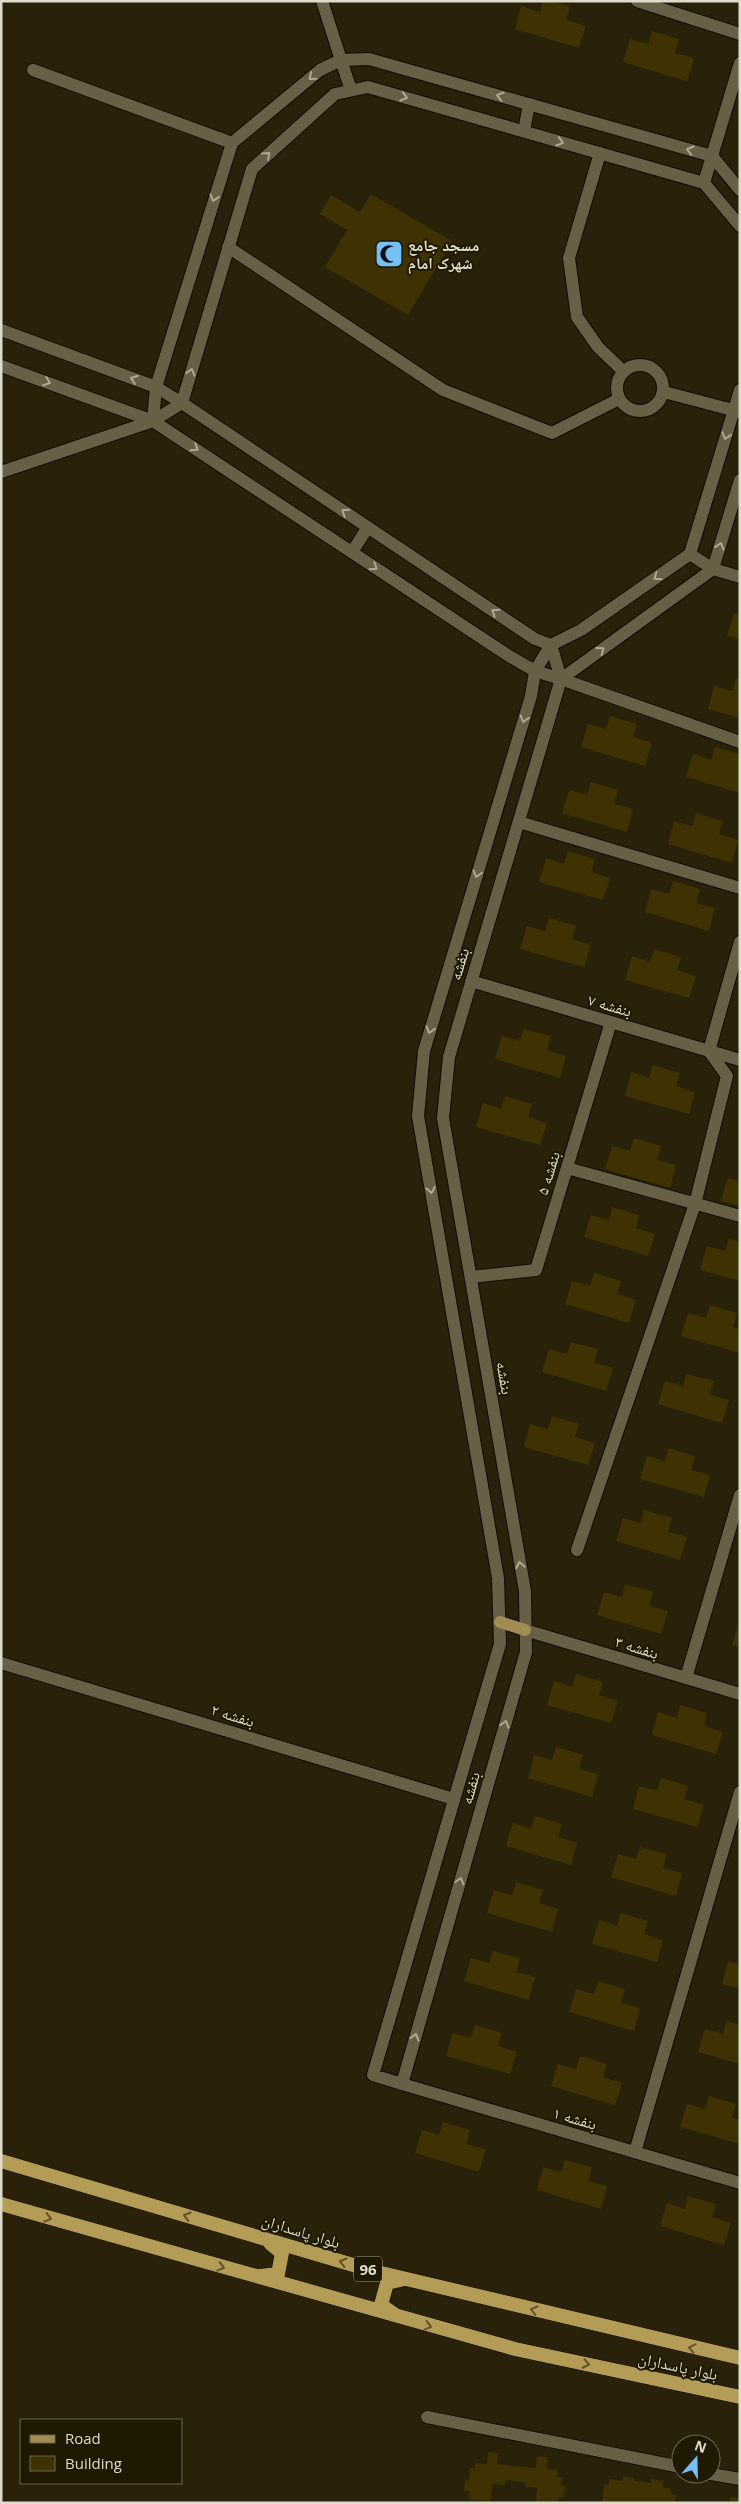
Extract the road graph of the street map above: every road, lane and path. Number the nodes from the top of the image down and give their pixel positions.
1 (322, 1) edge
2 (637, 1) edge
3 (740, 34) edge
4 (341, 60) junction
5 (740, 63) edge
6 (33, 70) dead end
7 (351, 90) junction
8 (529, 104) junction
9 (524, 131) junction
10 (232, 143) junction
11 (600, 153) junction
12 (712, 156) junction
13 (704, 183) junction
14 (740, 190) edge
15 (740, 226) edge
16 (228, 247) junction
17 (1, 330) edge
18 (1, 366) edge
19 (623, 371) junction
20 (156, 387) junction
21 (740, 390) edge
22 (664, 392) junction
23 (619, 399) junction
24 (182, 403) junction
25 (737, 411) edge
26 (153, 421) junction
27 (1, 472) edge
28 (740, 480) edge
29 (368, 527) junction
30 (352, 552) junction
31 (690, 554) junction
32 (714, 569) junction
33 (740, 577) edge
34 (551, 645) junction
35 (535, 671) junction
36 (561, 679) junction
37 (740, 742) edge
38 (519, 822) junction
39 (740, 888) edge
40 (740, 942) edge
41 (472, 981) junction
42 (611, 1022) junction
43 (709, 1051) junction
44 (740, 1060) edge
45 (567, 1168) junction
46 (695, 1204) junction
47 (740, 1216) edge
48 (471, 1277) junction
49 (740, 1495) edge
50 (577, 1550) dead end
51 (500, 1622) junction
52 (526, 1630) junction
53 (1, 1663) edge
54 (686, 1678) junction
55 (740, 1694) edge
56 (740, 1792) edge
57 (454, 1799) junction
58 (373, 2075) joint
59 (402, 2084) junction
60 (635, 2152) junction
61 (1, 2161) edge
62 (740, 2184) edge
63 (1, 2204) edge
64 (265, 2238) junction
65 (254, 2277) junction
66 (404, 2279) junction
67 (398, 2317) junction
68 (740, 2358) edge
69 (740, 2397) edge
70 (427, 2416) dead end
71 (671, 2466) edge
72 (721, 2476) edge
73 (740, 2479) edge

1 - 4 street
2 - 3 street
4 - 7 street
8 -> 4 street
4 -> 10 street
5 - 12 street
6 - 10 street
7 -> 9 street
16 -> 7 street
8 - 9 street
12 -> 8 street
9 -> 11 street
10 -> 20 street
11 - 13 street
11 - 19 street
12 - 13 street
12 - 14 street
13 - 15 street
16 - 23 street
24 -> 16 street
20 -> 17 street
18 -> 26 street
19 - 22 street
19 - 23 street
20 - 24 street
20 - 26 street
21 - 25 street
22 - 23 street
22 - 25 street
24 - 26 street
29 -> 24 street
25 -> 31 street
26 - 27 street
26 -> 30 street
32 -> 28 street
29 - 30 street
34 -> 29 street
30 -> 35 street
31 - 32 street
31 -> 34 street
32 - 33 street
36 -> 32 street
34 - 35 street
34 - 36 street
35 - 36 street
35 -> 51 street, بنفشه
36 - 37 street
36 - 38 street, بنفشه
38 - 39 street
38 - 41 street, بنفشه
40 - 43 street
41 - 42 street, بنفشه ۷
41 - 48 street, بنفشه
42 - 43 street, بنفشه ۷
42 - 45 street, بنفشه ۵
43 - 44 street, بنفشه ۷
43 - 46 street
45 - 46 street
45 - 48 street, بنفشه ۵
46 - 47 street
46 - 50 street
52 -> 48 street, بنفشه
49 - 54 street
51 - 52 main road
51 - 57 street, بنفشه
52 - 54 street, بنفشه ۳
59 -> 52 street, بنفشه
53 - 57 street, بنفشه ۲
54 - 55 street, بنفشه ۳
56 - 60 street
57 - 58 street, بنفشه
58 - 59 street, بنفشه ۱
59 - 60 street, بنفشه ۱
60 - 62 street, بنفشه ۱
64 -> 61 highway, بلوار پاسداران / 96
63 -> 65 highway, بلوار پاسداران / 96
64 - 65 highway
66 -> 64 highway, بلوار پاسداران / 96
65 - 67 highway, بلوار پاسداران / 96
66 - 67 highway
68 -> 66 highway, بلوار پاسداران / 96
67 -> 69 highway, بلوار پاسداران / 96
70 - 71 street
72 - 73 street

